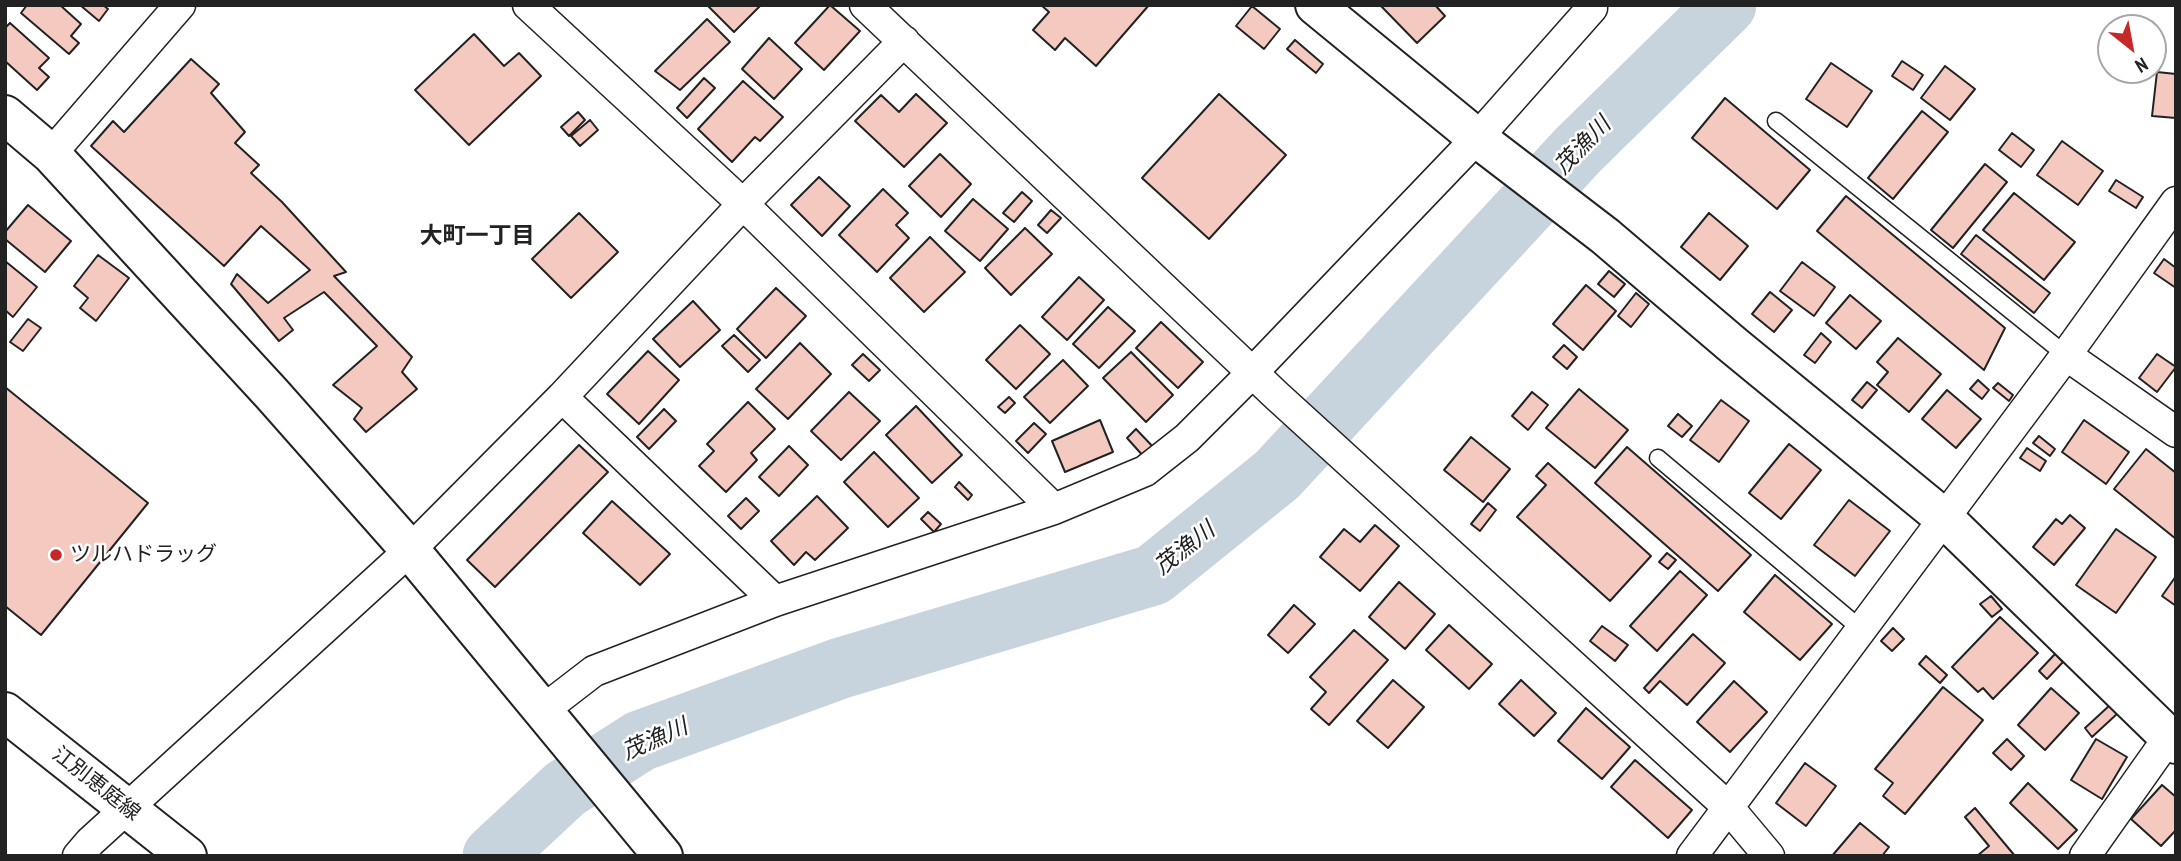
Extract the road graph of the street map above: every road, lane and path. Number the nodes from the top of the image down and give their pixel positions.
1 (180, 5) edge
2 (528, 5) edge
3 (865, 5) edge
4 (1315, 5) edge
5 (1592, 6) edge
6 (904, 41) junction
7 (5, 115) edge
8 (1776, 121) dead end
9 (1477, 138) junction
10 (51, 154) junction
11 (2176, 202) edge
12 (743, 204) junction
13 (2066, 355) junction
14 (1252, 373) junction
15 (562, 397) junction
16 (2176, 432) edge
17 (1658, 458) dead end
18 (1054, 509) junction
19 (1945, 519) junction
20 (410, 550) junction
21 (775, 601) junction
22 (1861, 629) junction
23 (5, 712) edge
24 (553, 724) junction
25 (2172, 740) edge
26 (1727, 807) junction
27 (127, 808) junction
28 (78, 856) edge
29 (187, 856) edge
30 (663, 856) edge
31 (1692, 856) edge
32 (1769, 856) edge
33 (2085, 856) edge

1 - 10 street
2 - 12 street
3 - 6 street
4 - 9 street
5 - 9 street
6 - 12 street
6 - 14 street
7 - 10 street
8 - 13 lane
9 - 14 street
9 - 19 street
10 - 20 street
11 - 13 street
12 - 15 street
12 - 18 street
13 - 16 street
13 - 19 street
14 - 18 street
14 - 26 street
15 - 20 street
15 - 21 street
17 - 22 lane
18 - 21 street
19 - 22 street
19 - 25 street
20 - 24 street
20 - 27 street
21 - 24 street
22 - 26 street
23 - 27 street, 江別恵庭線
24 - 30 street
25 - 33 street
26 - 31 street
26 - 32 street
27 - 28 street
27 - 29 street, 江別恵庭線

